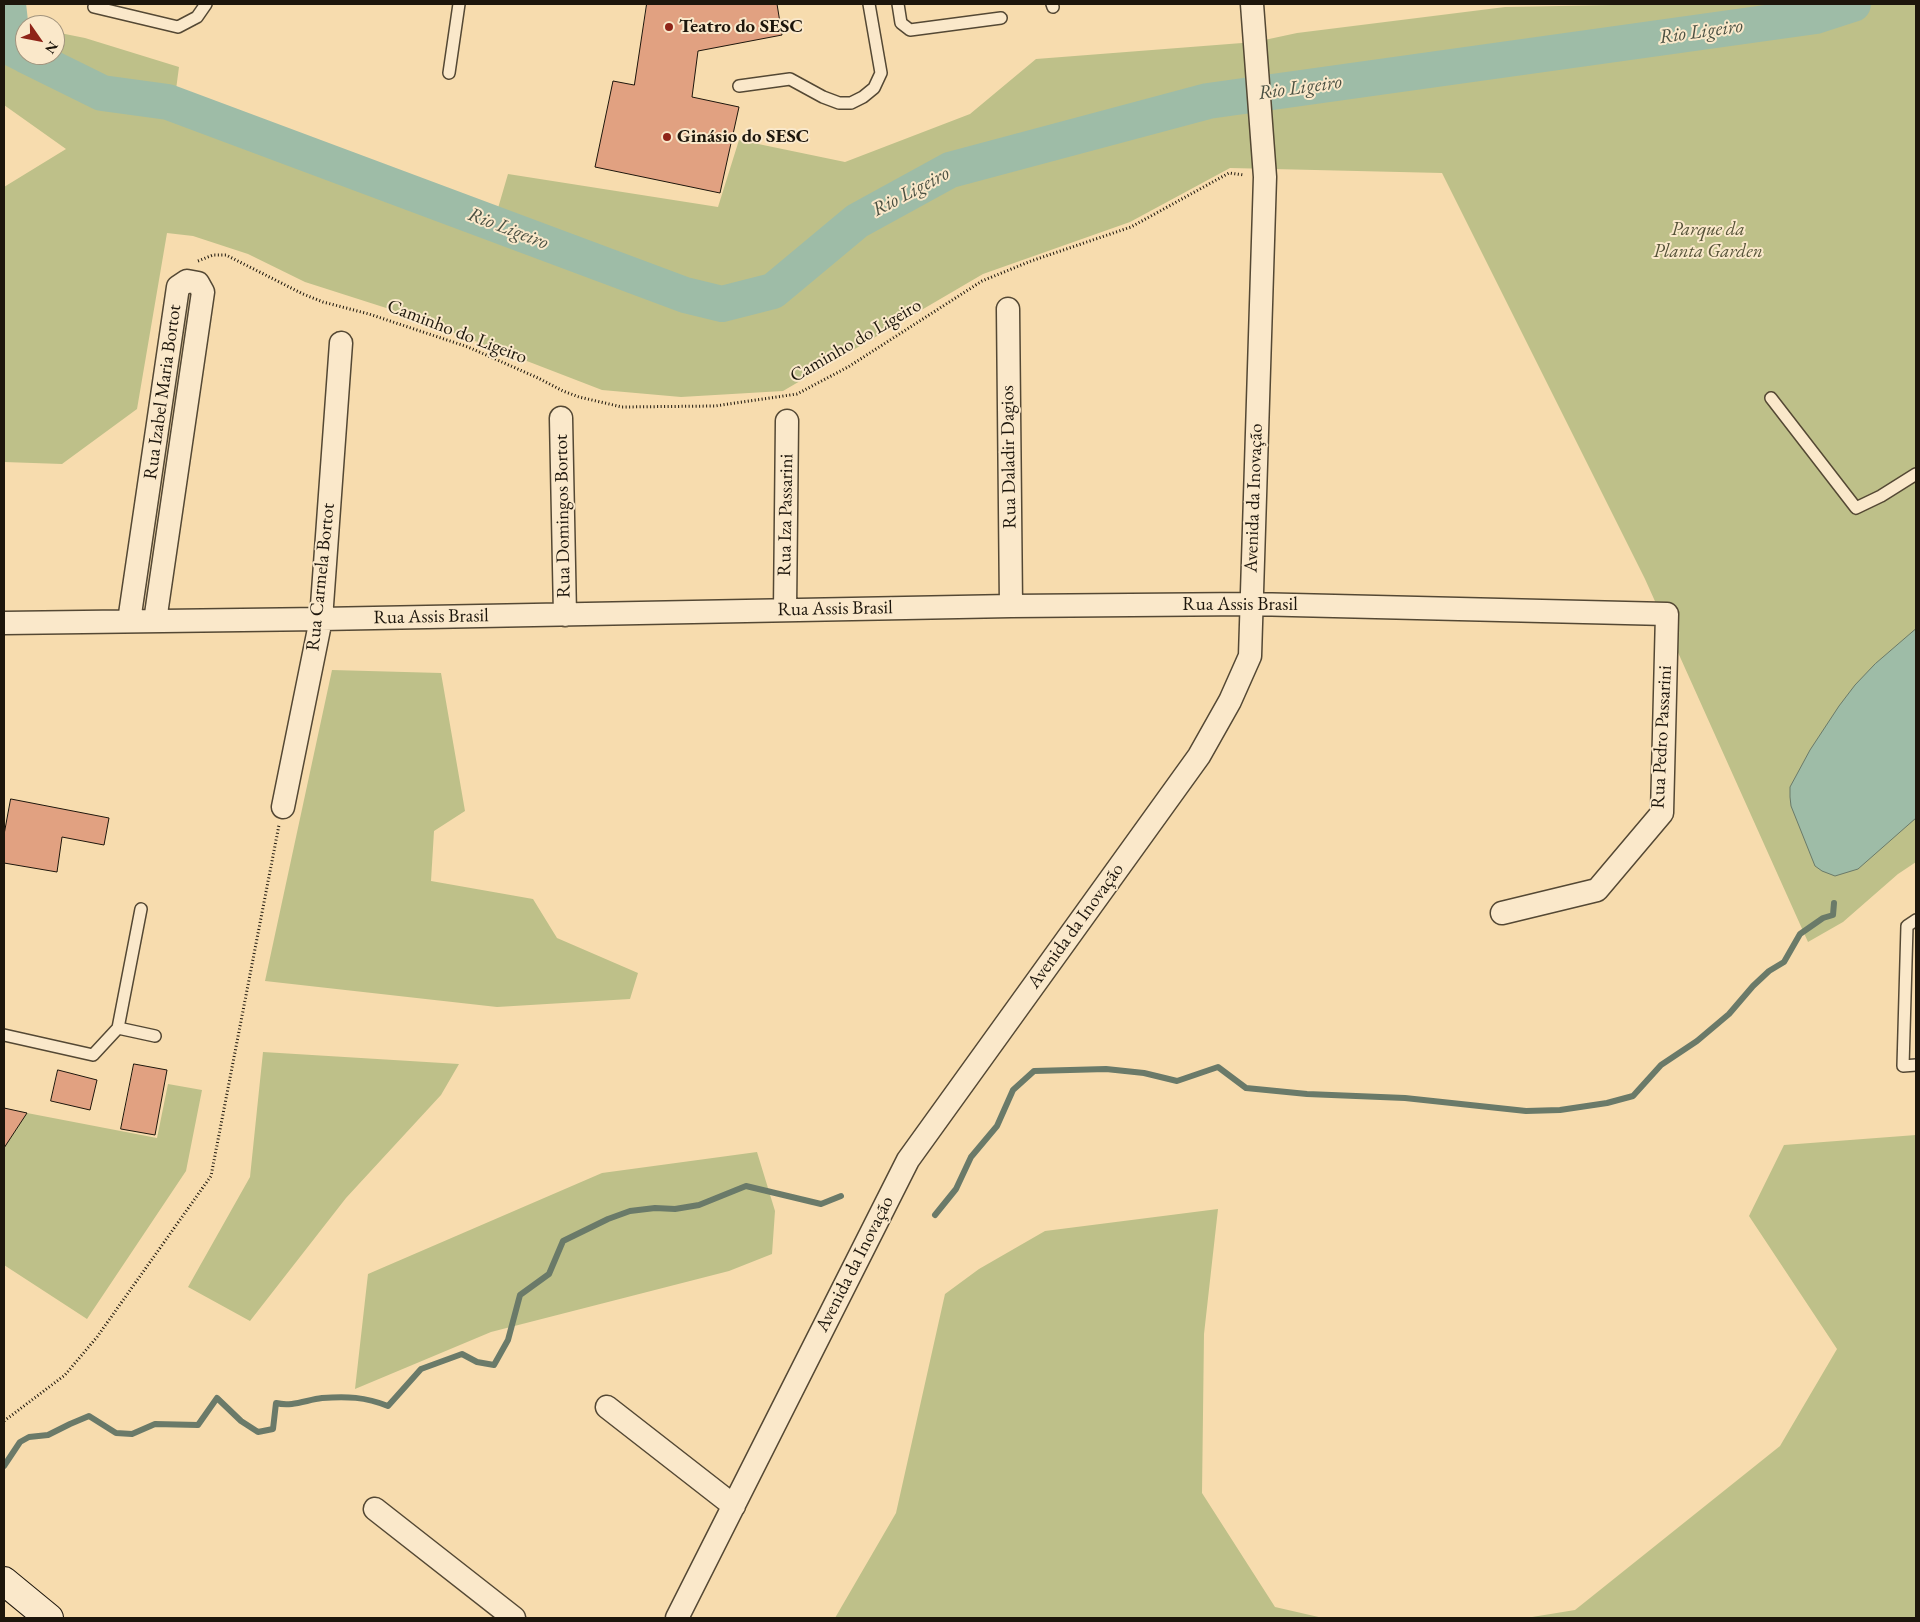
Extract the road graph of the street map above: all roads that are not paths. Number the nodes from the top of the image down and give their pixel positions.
1 (206, 4) edge
2 (459, 4) edge
3 (869, 4) edge
4 (898, 4) edge
5 (94, 7) dead end
6 (1252, 10) edge
7 (1002, 18) dead end
8 (450, 73) dead end
9 (739, 86) dead end
10 (1008, 309) dead end
11 (341, 343) dead end
12 (1771, 398) dead end
13 (561, 418) dead end
14 (787, 420) dead end
15 (1916, 474) edge
16 (1251, 604) junction
17 (1011, 606) junction
18 (785, 610) junction
19 (1667, 614) joint
20 (565, 615) junction
21 (321, 619) junction
22 (129, 621) junction
23 (155, 621) junction
24 (4, 623) edge
25 (283, 807) road end
26 (141, 909) dead end
27 (1502, 913) dead end
28 (1916, 920) edge
29 (118, 1028) junction
30 (4, 1035) edge
31 (155, 1036) dead end
32 (1916, 1065) edge
33 (607, 1407) dead end
34 (734, 1506) junction
35 (375, 1509) dead end
36 (4, 1581) edge
37 (49, 1618) edge
38 (514, 1618) edge
39 (677, 1618) edge

1 - 5 lane
2 - 8 lane
3 - 9 lane
4 - 7 lane
6 - 16 street, Avenida da Inovação
10 - 17 street, Rua Daladir Dagios
11 - 21 street, Rua Carmela Bortot
12 - 15 lane
13 - 20 street, Rua Domingos Bortot
14 - 18 street, Rua Iza Passarini
16 - 17 street, Rua Assis Brasil
16 - 19 street, Rua Assis Brasil
16 - 34 street, Avenida da Inovação
17 - 18 street, Rua Assis Brasil
18 - 20 street, Rua Assis Brasil
19 - 27 street, Rua Pedro Passarini
20 - 21 street, Rua Assis Brasil
21 - 23 street, Rua Assis Brasil
21 - 25 street, Rua Carmela Bortot
22 - 23 street, Rua Assis Brasil
22 - 23 street, Rua Izabel Maria Bortot
22 - 24 street, Rua Assis Brasil
26 - 29 lane
28 - 32 lane
29 - 30 lane
29 - 31 lane
33 - 34 street
34 - 39 street, Avenida da Inovação
35 - 38 street
36 - 37 main road

